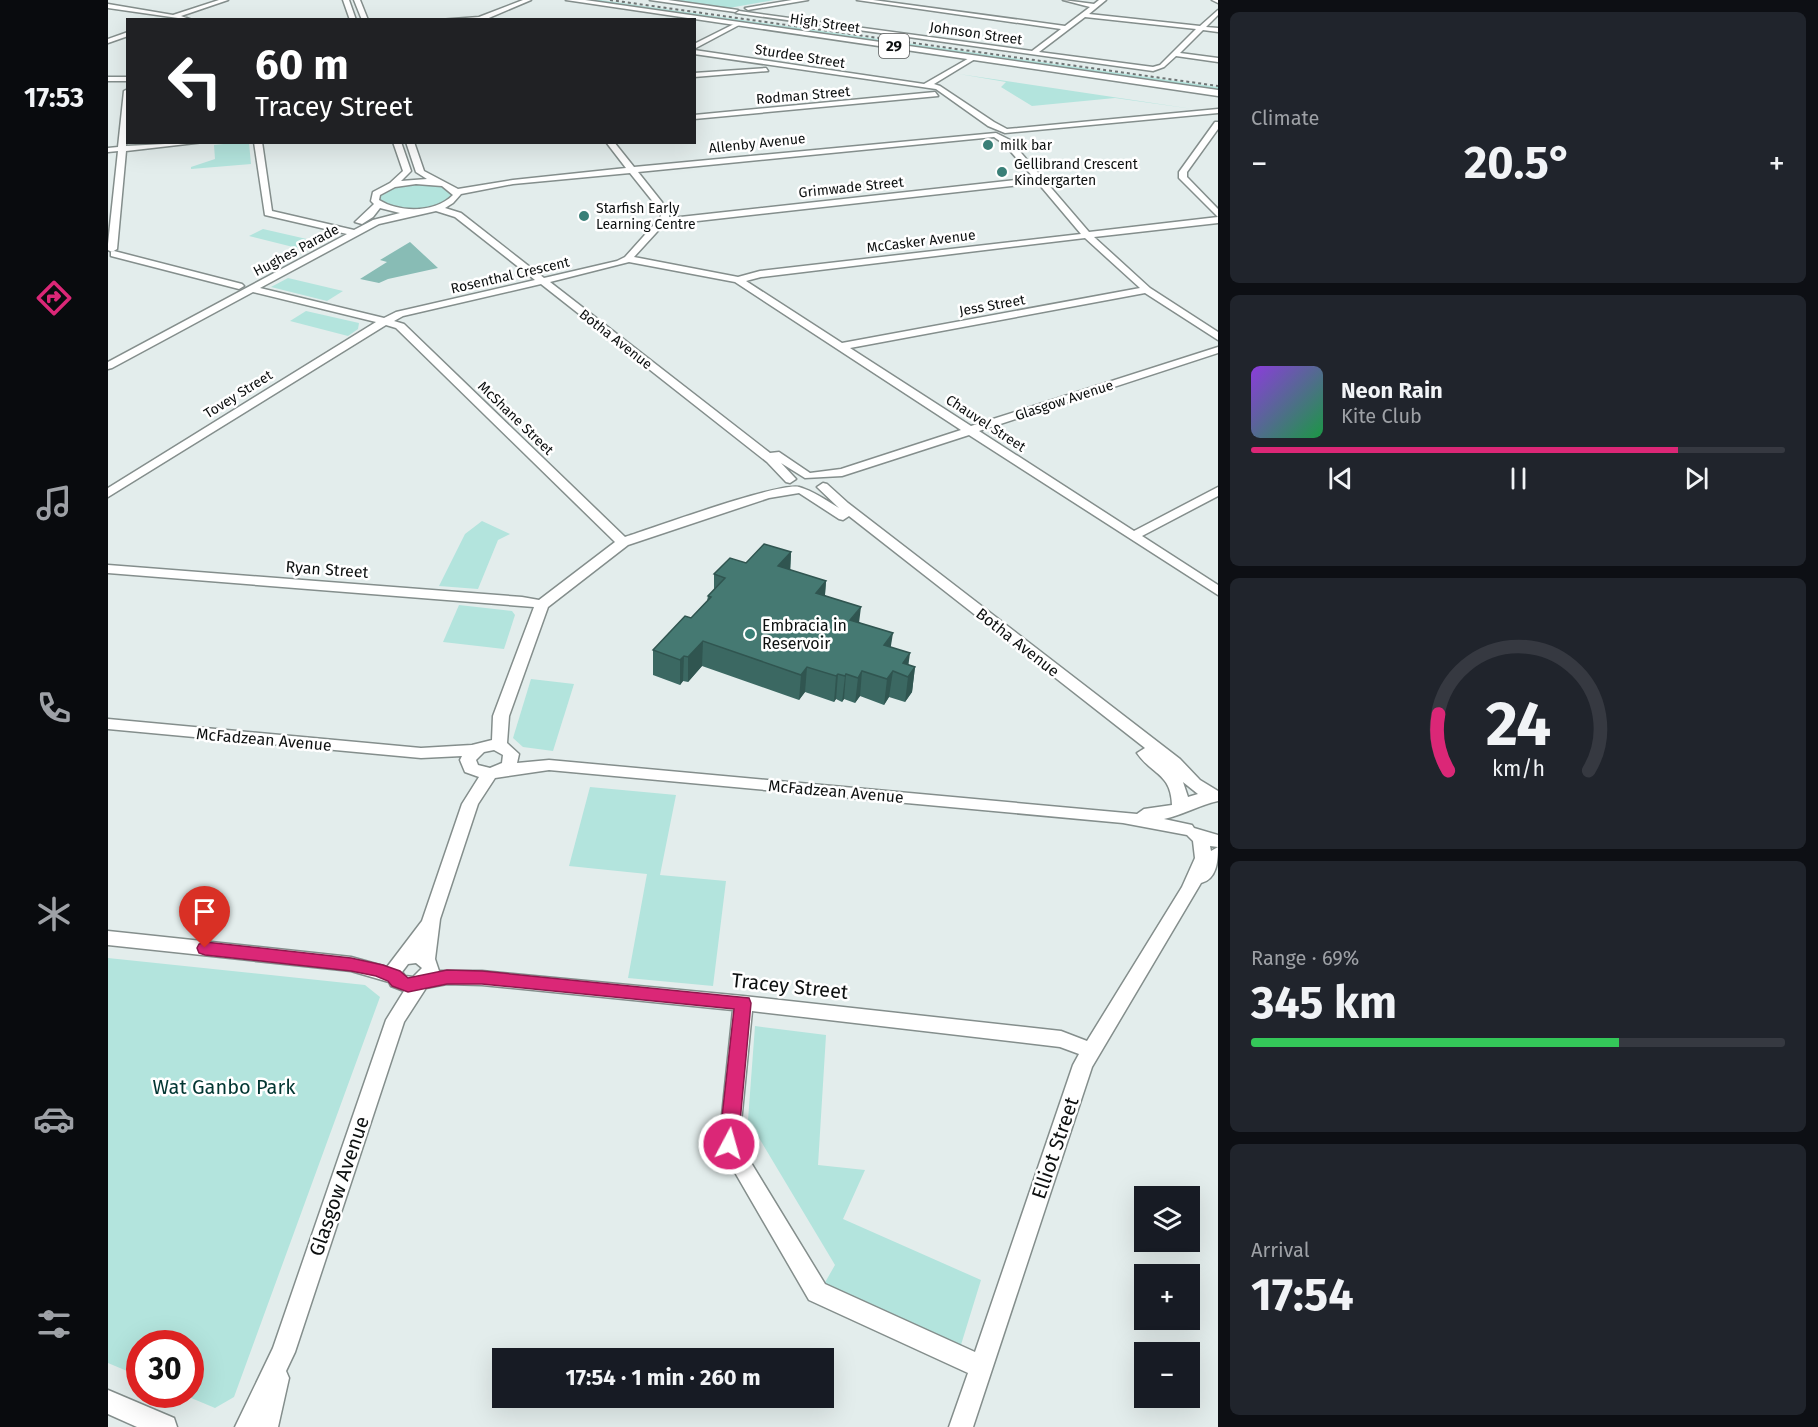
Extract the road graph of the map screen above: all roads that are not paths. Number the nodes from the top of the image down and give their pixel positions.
1 (225, 0) edge
2 (346, 0) edge
3 (357, 0) edge
4 (528, 0) edge
5 (570, 0) edge
6 (653, 0) edge
7 (805, 0) edge
8 (860, 0) edge
9 (1066, 0) edge
10 (1103, 0) edge
11 (796, 1) edge
12 (108, 6) edge
13 (1095, 6) junction
14 (755, 11) junction
15 (1218, 12) edge
16 (1084, 15) junction
17 (172, 18) edge
18 (352, 18) edge
19 (364, 18) edge
20 (483, 18) edge
21 (738, 24) junction
22 (1067, 28) junction
23 (1202, 28) junction
24 (1218, 30) edge
25 (126, 35) edge
26 (108, 41) edge
27 (696, 46) edge
28 (696, 52) edge
29 (1033, 53) junction
30 (1175, 54) junction
31 (967, 59) junction
32 (1218, 60) edge
33 (774, 65) junction
34 (791, 67) junction
35 (762, 70) junction
36 (696, 75) edge
37 (108, 79) edge
38 (126, 79) edge
39 (925, 88) junction
40 (939, 89) junction
41 (1218, 93) edge
42 (913, 97) junction
43 (126, 110) edge
44 (1212, 113) edge
45 (696, 117) edge
46 (1218, 122) edge
47 (1000, 133) junction
48 (178, 144) edge
49 (258, 144) edge
50 (398, 144) edge
51 (411, 144) edge
52 (612, 144) edge
53 (122, 149) junction
54 (108, 150) edge
55 (631, 170) junction
56 (1040, 180) junction
57 (439, 183) junction
58 (393, 185) junction
59 (477, 186) junction
60 (455, 197) junction
61 (379, 204) junction
62 (436, 208) junction
63 (417, 211) junction
64 (1218, 214) edge
65 (664, 219) junction
66 (1218, 220) edge
67 (343, 231) junction
68 (354, 233) junction
69 (1086, 235) junction
70 (493, 239) junction
71 (110, 248) edge
72 (628, 260) junction
73 (547, 280) junction
74 (738, 280) junction
75 (239, 286) junction
76 (252, 289) junction
77 (1147, 290) junction
78 (179, 318) junction
79 (191, 321) junction
80 (385, 321) junction
81 (1215, 334) edge
82 (842, 346) junction
83 (1218, 350) edge
84 (108, 356) edge
85 (108, 366) edge
86 (699, 399) junction
87 (970, 431) junction
88 (817, 480) junction
89 (795, 486) junction
90 (1218, 491) edge
91 (108, 493) edge
92 (1133, 536) junction
93 (624, 542) junction
94 (902, 557) junction
95 (108, 569) edge
96 (1218, 591) edge
97 (542, 605) junction
98 (1091, 704) junction
99 (501, 716) junction
100 (108, 724) edge
101 (505, 750) junction
102 (482, 762) junction
103 (549, 765) junction
104 (1216, 796) edge
105 (1179, 808) junction
106 (1123, 817) junction
107 (1193, 833) junction
108 (1218, 841) edge
109 (1218, 853) edge
110 (1190, 888) junction
111 (431, 919) junction
112 (108, 938) edge
113 (399, 969) junction
114 (425, 972) junction
115 (743, 1003) junction
116 (395, 1020) junction
117 (1090, 1050) junction
118 (283, 1352) junction
119 (981, 1367) junction
120 (108, 1402) edge
121 (165, 1427) edge
122 (247, 1427) edge
123 (266, 1427) edge
124 (961, 1427) edge

1 - 17 street
2 - 18 street
3 - 19 street
4 - 20 street
5 - 21 main road, High Street / 29
6 - 14 street, Johnson Street
7 - 11 street
8 - 22 street
9 - 13 street
10 - 13 street
11 - 14 street
12 - 17 street
13 - 16 street
14 - 29 street, Johnson Street
15 - 23 street
16 - 22 street
16 - 23 street
21 - 27 street
21 - 31 main road, High Street / 29
22 - 29 street
23 - 24 street
23 - 30 street
25 - 26 street
28 - 33 street, Sturdee Street
29 - 30 street, Johnson Street
30 - 32 street
31 - 40 street, Rodman Street
31 - 41 main road, High Street / 29
33 - 34 street, Sturdee Street
33 - 35 street
34 - 35 street
34 - 39 street, Sturdee Street
35 - 36 street
37 - 38 street
39 - 40 street, Sturdee Street
39 - 40 street, Rodman Street
39 - 42 street, Rodman Street
40 - 42 street, Rodman Street
40 - 47 street, Sturdee Street
42 - 45 street, Rodman Street
43 - 53 street
44 - 46 street
44 - 47 street, Allenby Avenue
46 - 64 street
47 - 55 street, Allenby Avenue
47 - 56 street, Sturdee Street
48 - 53 street
49 - 67 street
50 - 58 street
51 - 57 street
52 - 55 street
53 - 54 street
53 - 71 street
55 - 59 street, Allenby Avenue
55 - 65 street
56 - 65 street, Grimwade Street
56 - 69 street, Sturdee Street
57 - 58 street, Allenby Avenue
57 - 59 street, Allenby Avenue
57 - 60 street, Botha Avenue
58 - 61 street, Hughes Parade
59 - 60 street, Allenby Avenue
60 - 62 street, Allenby Avenue
60 - 70 street, Botha Avenue
61 - 63 street
61 - 67 street, Hughes Parade
62 - 63 street, Allenby Avenue
62 - 70 street, Botha Avenue
63 - 68 street, Hughes Parade
65 - 72 street
66 - 69 street, McCasker Avenue
67 - 68 street
67 - 75 street, Hughes Parade
68 - 76 street, Hughes Parade
69 - 74 street, McCasker Avenue
69 - 77 street, Sturdee Street
70 - 73 street, Botha Avenue
71 - 75 street
72 - 73 street, Rosenthal Crescent
72 - 74 street, McCasker Avenue
73 - 80 street, Rosenthal Crescent
73 - 86 street, Botha Avenue
74 - 82 street, Chauvel Street
75 - 78 street, Hughes Parade
76 - 79 street, Hughes Parade
76 - 80 street
77 - 81 street, Sturdee Street
77 - 82 street, Jess Street
78 - 79 street
78 - 84 street, Hughes Parade
79 - 85 street, Hughes Parade
80 - 91 street, Tovey Street
80 - 93 street, McShane Street
82 - 87 street, Chauvel Street
83 - 87 street, Glasgow Avenue
86 - 88 street, Botha Avenue
86 - 89 street, Botha Avenue
87 - 88 street, Glasgow Avenue
87 - 92 street, Chauvel Street
88 - 89 street
88 - 89 street
88 - 94 street, Botha Avenue
89 - 93 street, Glasgow Avenue
89 - 94 street, Botha Avenue
90 - 92 street
92 - 96 street, Chauvel Street
93 - 97 street, Glasgow Avenue
94 - 98 street, Botha Avenue
95 - 97 street, Ryan Street
97 - 99 street, Glasgow Avenue
98 - 104 street, Botha Avenue
98 - 105 street, Botha Avenue
99 - 101 street, Glasgow Avenue
99 - 102 street, Glasgow Avenue
100 - 102 street, McFadzean Avenue
101 - 102 street, McFadzean Avenue
101 - 102 street
101 - 103 street, McFadzean Avenue
102 - 103 street, McFadzean Avenue
102 - 111 street, Glasgow Avenue
103 - 106 street, McFadzean Avenue
104 - 105 street, McFadzean Avenue
105 - 106 street, McFadzean Avenue
105 - 107 street, Botha Avenue
106 - 107 street, McFadzean Avenue
107 - 108 street, McFadzean Avenue
107 - 110 street, Elliot Street
109 - 110 street, Elliot Street
110 - 117 street, Elliot Street
111 - 113 street, Glasgow Avenue
111 - 114 street, Glasgow Avenue
112 - 113 street
113 - 114 street
113 - 114 street
113 - 116 street, Glasgow Avenue
114 - 115 street, Tracey Street
114 - 116 street, Glasgow Avenue
115 - 117 street, Tracey Street
115 - 119 street
116 - 118 street, Glasgow Avenue
117 - 119 street, Elliot Street
118 - 122 street, Glasgow Avenue
118 - 123 street, Glasgow Avenue
119 - 124 street, Elliot Street
120 - 121 street

